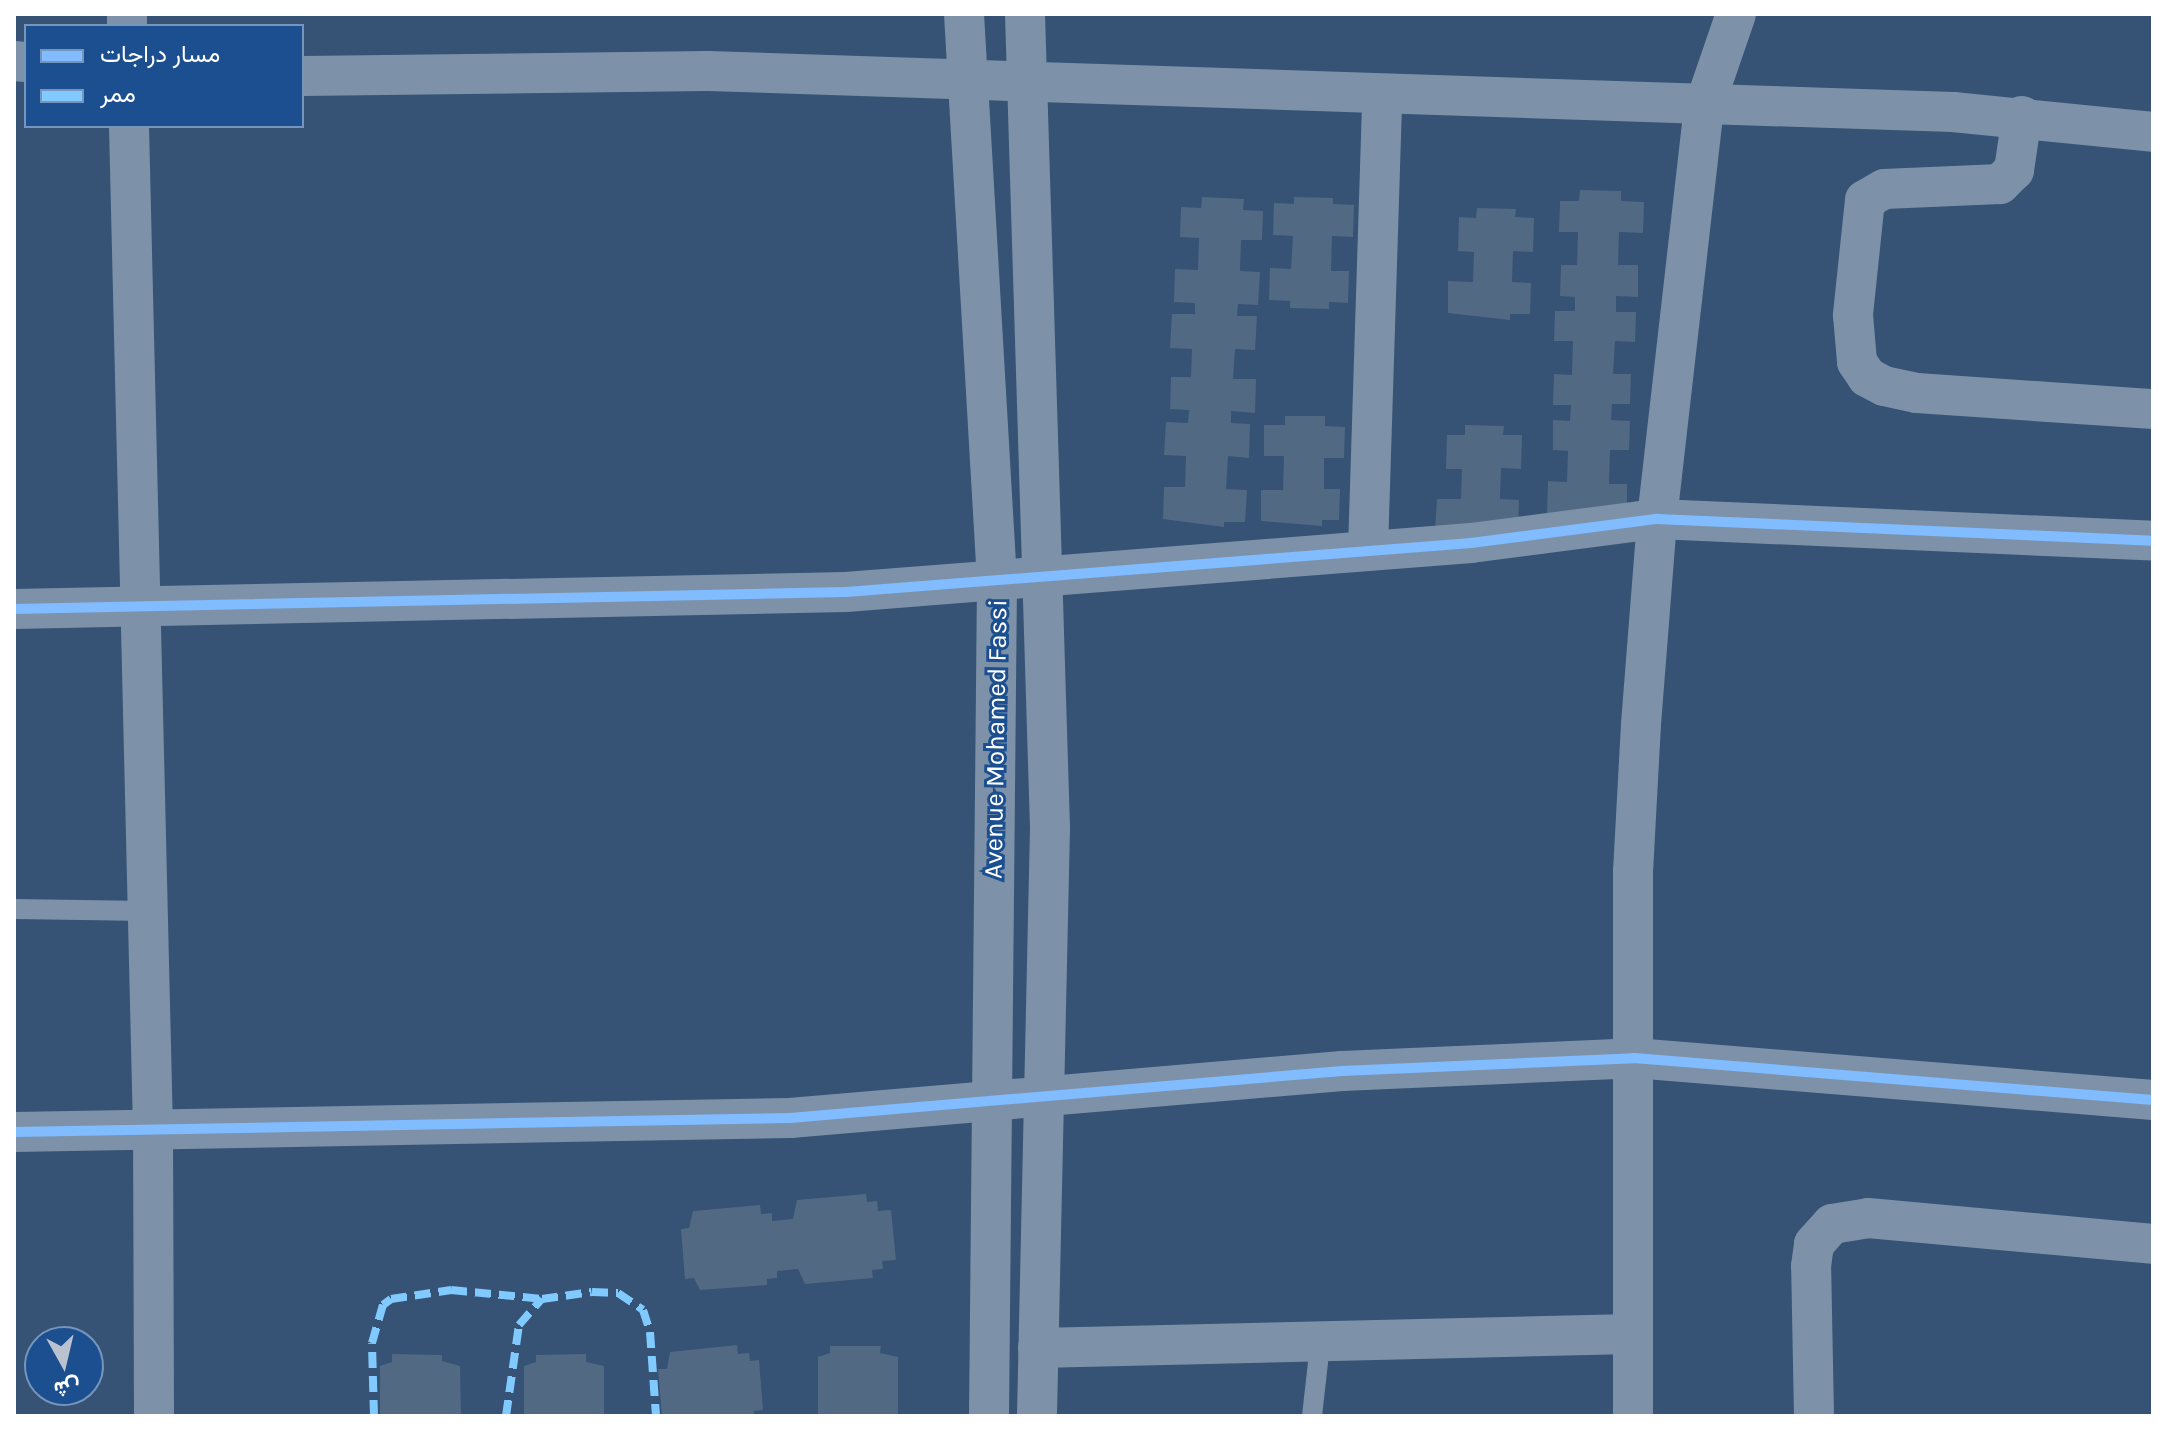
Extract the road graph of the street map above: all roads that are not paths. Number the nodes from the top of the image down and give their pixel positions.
1 (964, 14) edge
2 (1025, 14) edge
3 (1736, 14) edge
4 (304, 76) edge
5 (967, 82) junction
6 (1028, 84) junction
7 (1382, 96) junction
8 (1704, 107) junction
9 (2022, 116) junction
10 (129, 128) edge
11 (2153, 132) edge
12 (2153, 409) edge
13 (1657, 519) junction
14 (2153, 541) edge
15 (1368, 550) junction
16 (1045, 578) junction
17 (997, 582) junction
18 (139, 605) junction
19 (14, 609) edge
20 (14, 909) edge
21 (148, 911) junction
22 (1634, 1058) junction
23 (1044, 1098) junction
24 (2153, 1100) edge
25 (992, 1102) junction
26 (153, 1128) junction
27 (14, 1132) edge
28 (2153, 1244) edge
29 (1632, 1334) junction
30 (1320, 1345) junction
31 (1038, 1348) junction
32 (154, 1416) edge
33 (989, 1416) edge
34 (1037, 1416) edge
35 (1312, 1416) edge
36 (1633, 1416) edge
37 (1814, 1416) edge

1 - 5 street, Avenue Mohamed Fassi
2 - 6 street, Avenue Mohamed Fassi
3 - 8 street
4 - 5 street
5 - 6 street
5 - 17 street, Avenue Mohamed Fassi
6 - 7 street
6 - 16 street, Avenue Mohamed Fassi
7 - 8 street
7 - 15 street
8 - 9 street
8 - 13 street
9 - 11 street
9 - 12 street
10 - 18 street
13 - 14 street
13 - 15 street
13 - 22 street
15 - 16 street
16 - 17 street
16 - 23 street, Avenue Mohamed Fassi
17 - 18 street
17 - 25 street, Avenue Mohamed Fassi
18 - 19 street
18 - 21 street
20 - 21 lane
21 - 26 street
22 - 23 street
22 - 24 street
22 - 29 street
23 - 25 street
23 - 31 street, Avenue Mohamed Fassi
25 - 26 street
25 - 33 street, Avenue Mohamed Fassi
26 - 27 street
26 - 32 street
28 - 37 street
29 - 30 street
29 - 36 street
30 - 31 street
30 - 35 lane
31 - 34 street, Avenue Mohamed Fassi

